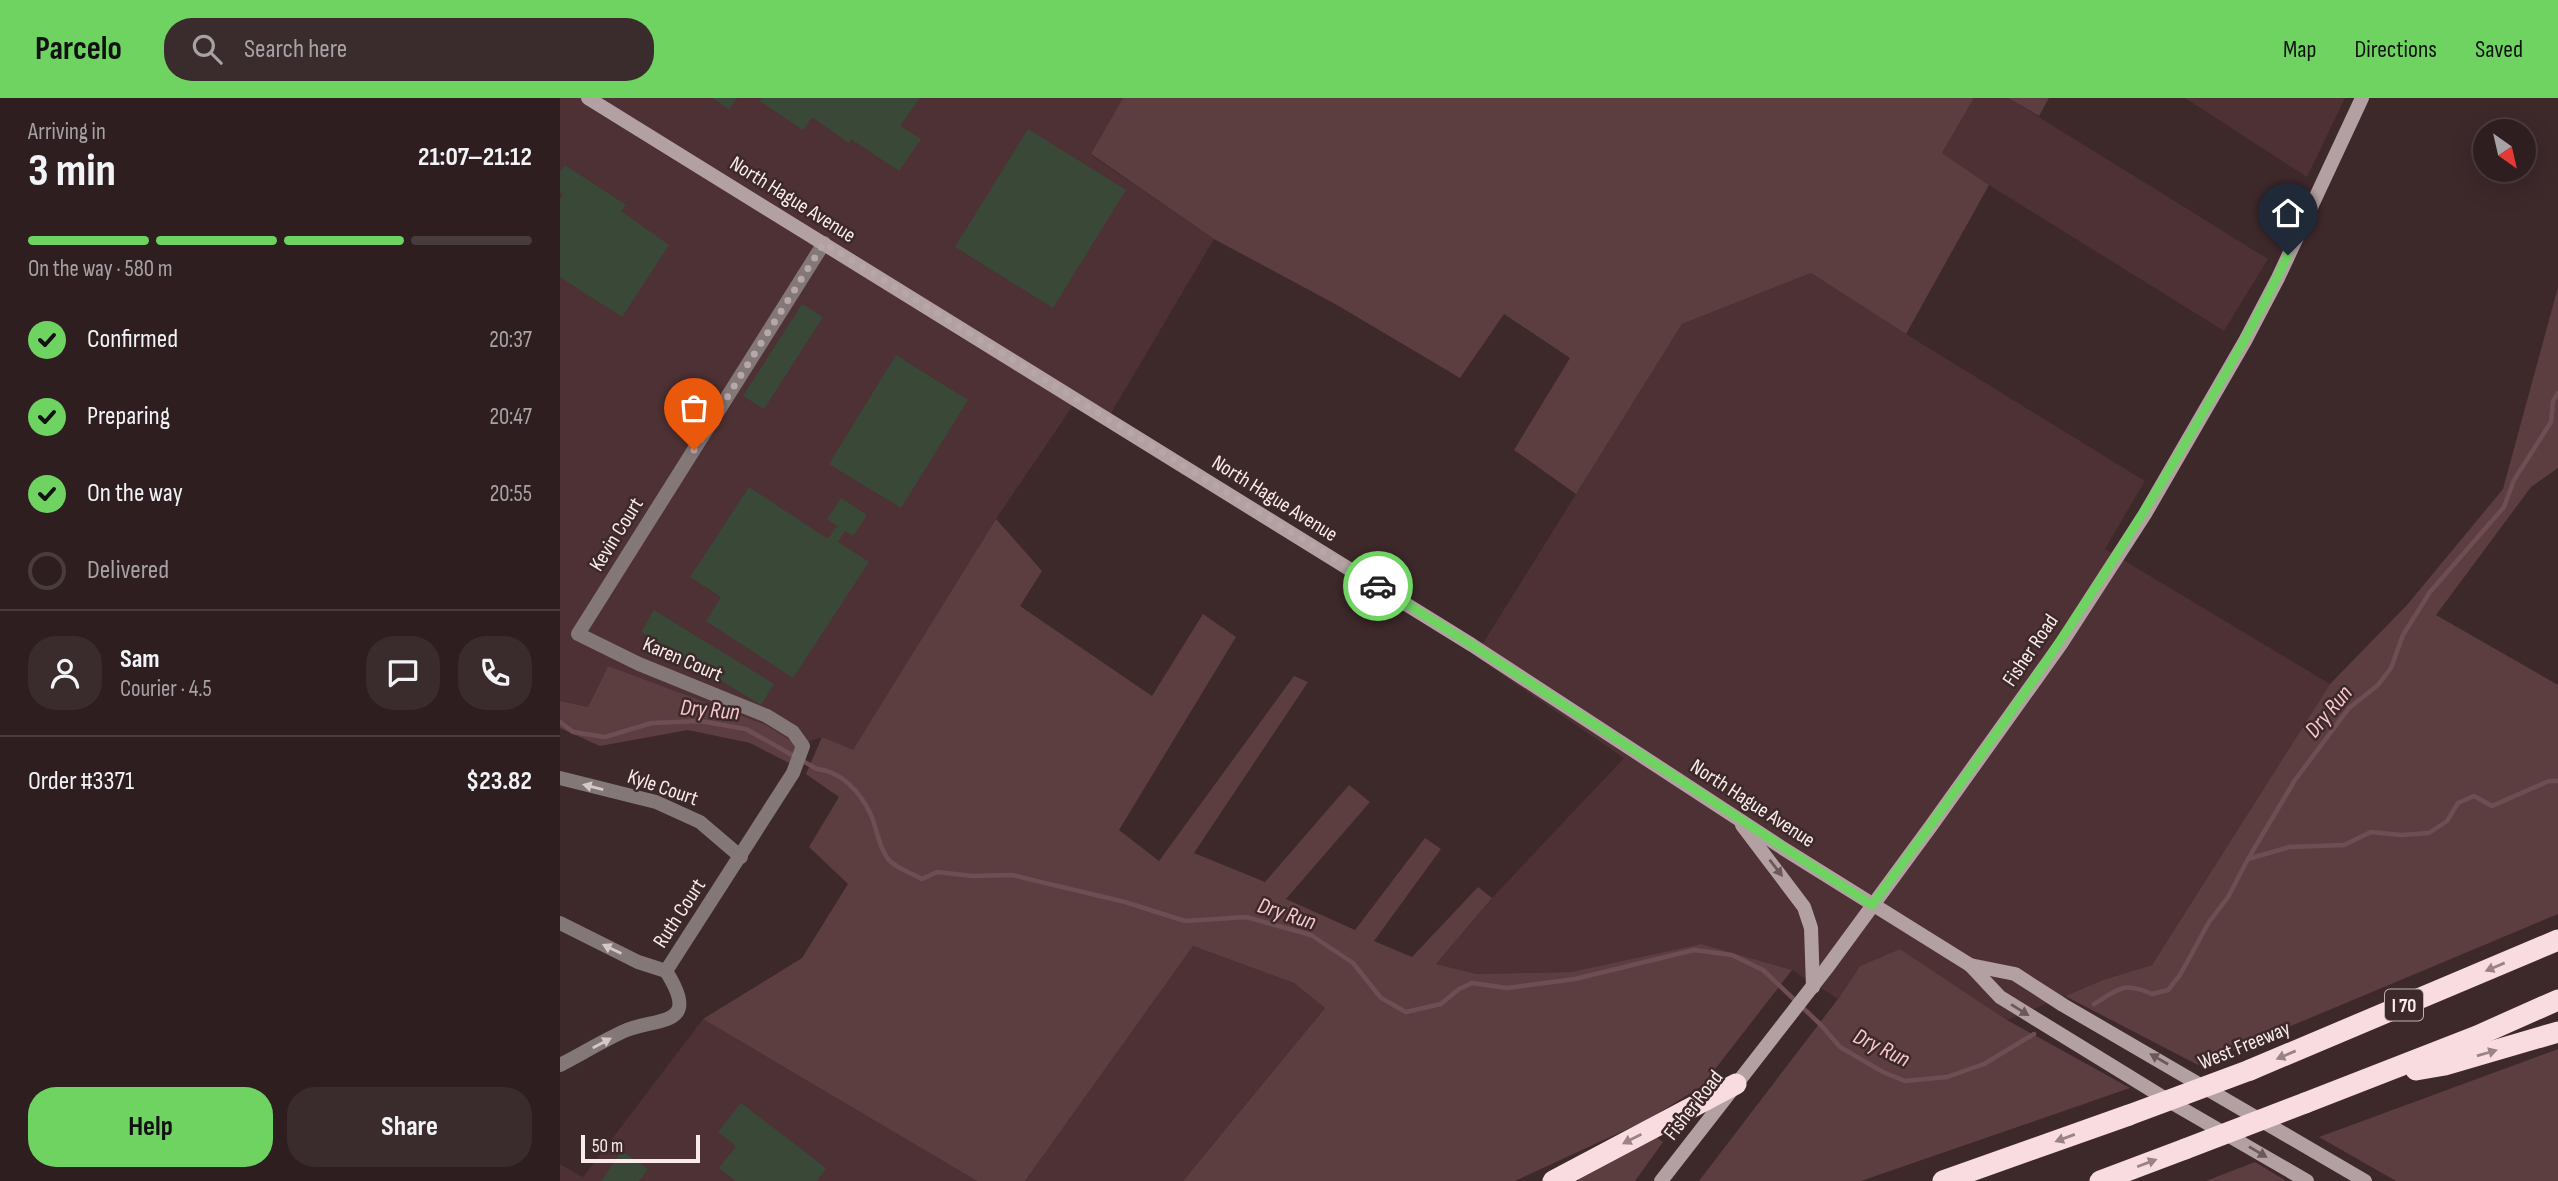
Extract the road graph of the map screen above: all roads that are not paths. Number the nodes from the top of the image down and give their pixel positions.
1 (588, 98) edge
2 (2362, 98) edge
3 (824, 243) junction
4 (578, 634) joint
5 (803, 747) joint
6 (560, 778) edge
7 (1734, 815) junction
8 (741, 856) junction
9 (1872, 905) junction
10 (560, 923) edge
11 (2558, 940) edge
12 (1970, 965) junction
13 (666, 971) junction
14 (1813, 987) junction
15 (2558, 999) edge
16 (2558, 1032) edge
17 (560, 1065) edge
18 (2372, 1077) junction
19 (1735, 1084) junction
20 (1553, 1181) edge
21 (1661, 1181) edge
22 (1943, 1181) edge
23 (2100, 1181) edge
24 (2307, 1181) edge
25 (2365, 1181) edge

1 - 3 main road, North Hague Avenue
2 - 9 main road, Fisher Road
3 - 4 street, Kevin Court
3 - 7 main road, North Hague Avenue
4 - 5 street, Karen Court
5 - 8 street, Ruth Court
8 -> 6 street, Kyle Court
7 - 9 main road, North Hague Avenue
7 -> 14 main road
8 - 13 street, Ruth Court
9 - 12 main road, North Hague Avenue
9 - 14 main road, Fisher Road
13 -> 10 street
11 -> 22 highway, West Freeway / I 70, bridge
12 -> 24 main road, North Hague Avenue
25 -> 12 main road, North Hague Avenue
17 -> 13 street, Ruth Court
14 - 19 main road, Fisher Road
15 - 18 highway
18 -> 16 highway
23 -> 18 highway, bridge
19 -> 20 highway
19 - 21 main road, Fisher Road

